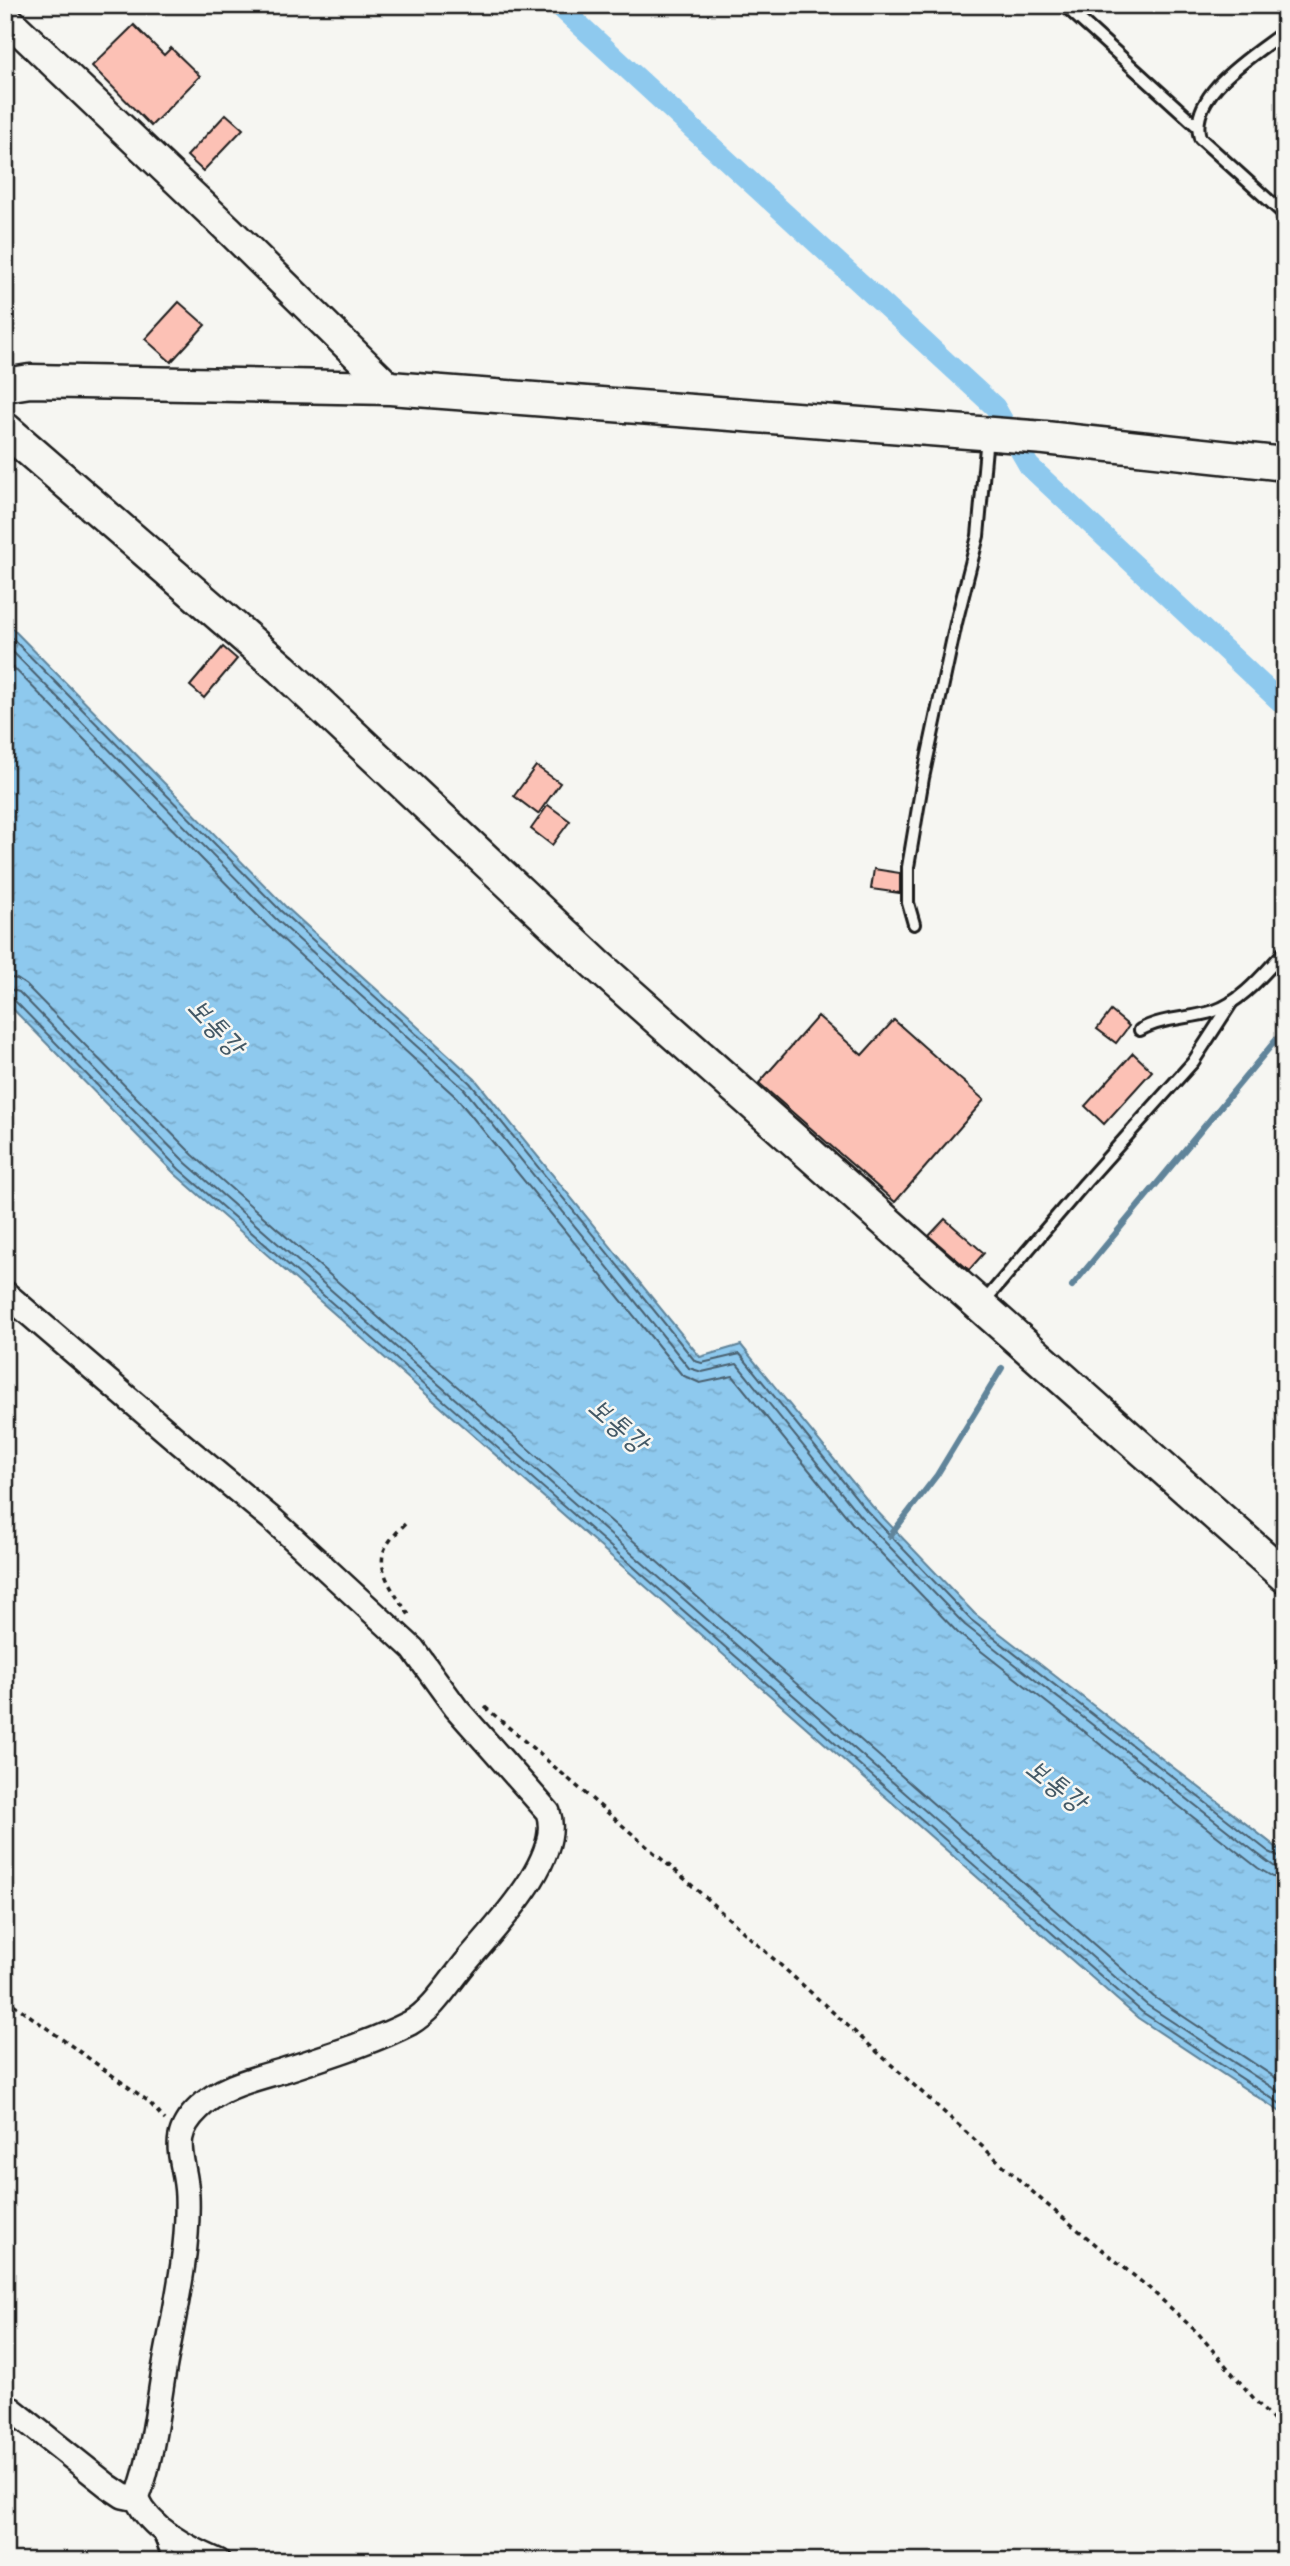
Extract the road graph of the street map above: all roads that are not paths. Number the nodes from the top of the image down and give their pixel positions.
1 (1064, 5) edge
2 (5, 17) edge
3 (1285, 31) edge
4 (1196, 125) junction
5 (1285, 215) edge
6 (5, 385) edge
7 (390, 388) junction
8 (5, 429) edge
9 (987, 434) junction
10 (1285, 464) edge
11 (914, 924) dead end
12 (1285, 951) edge
13 (1232, 1002) junction
14 (1140, 1030) dead end
15 (5, 1293) edge
16 (980, 1306) junction
17 (1285, 1577) edge
18 (5, 2404) edge
19 (136, 2499) junction
20 (153, 2520) junction
21 (170, 2561) edge
22 (218, 2561) edge

1 - 4 lane
2 - 7 street
3 - 4 lane
4 - 5 lane
6 - 7 main road
7 - 9 main road
8 - 16 main road
9 - 10 main road
9 - 11 lane
12 - 13 lane
13 - 14 lane
13 - 16 lane
15 - 19 street
16 - 17 main road
18 - 19 street
19 - 20 street
20 - 21 lane
20 - 22 street

